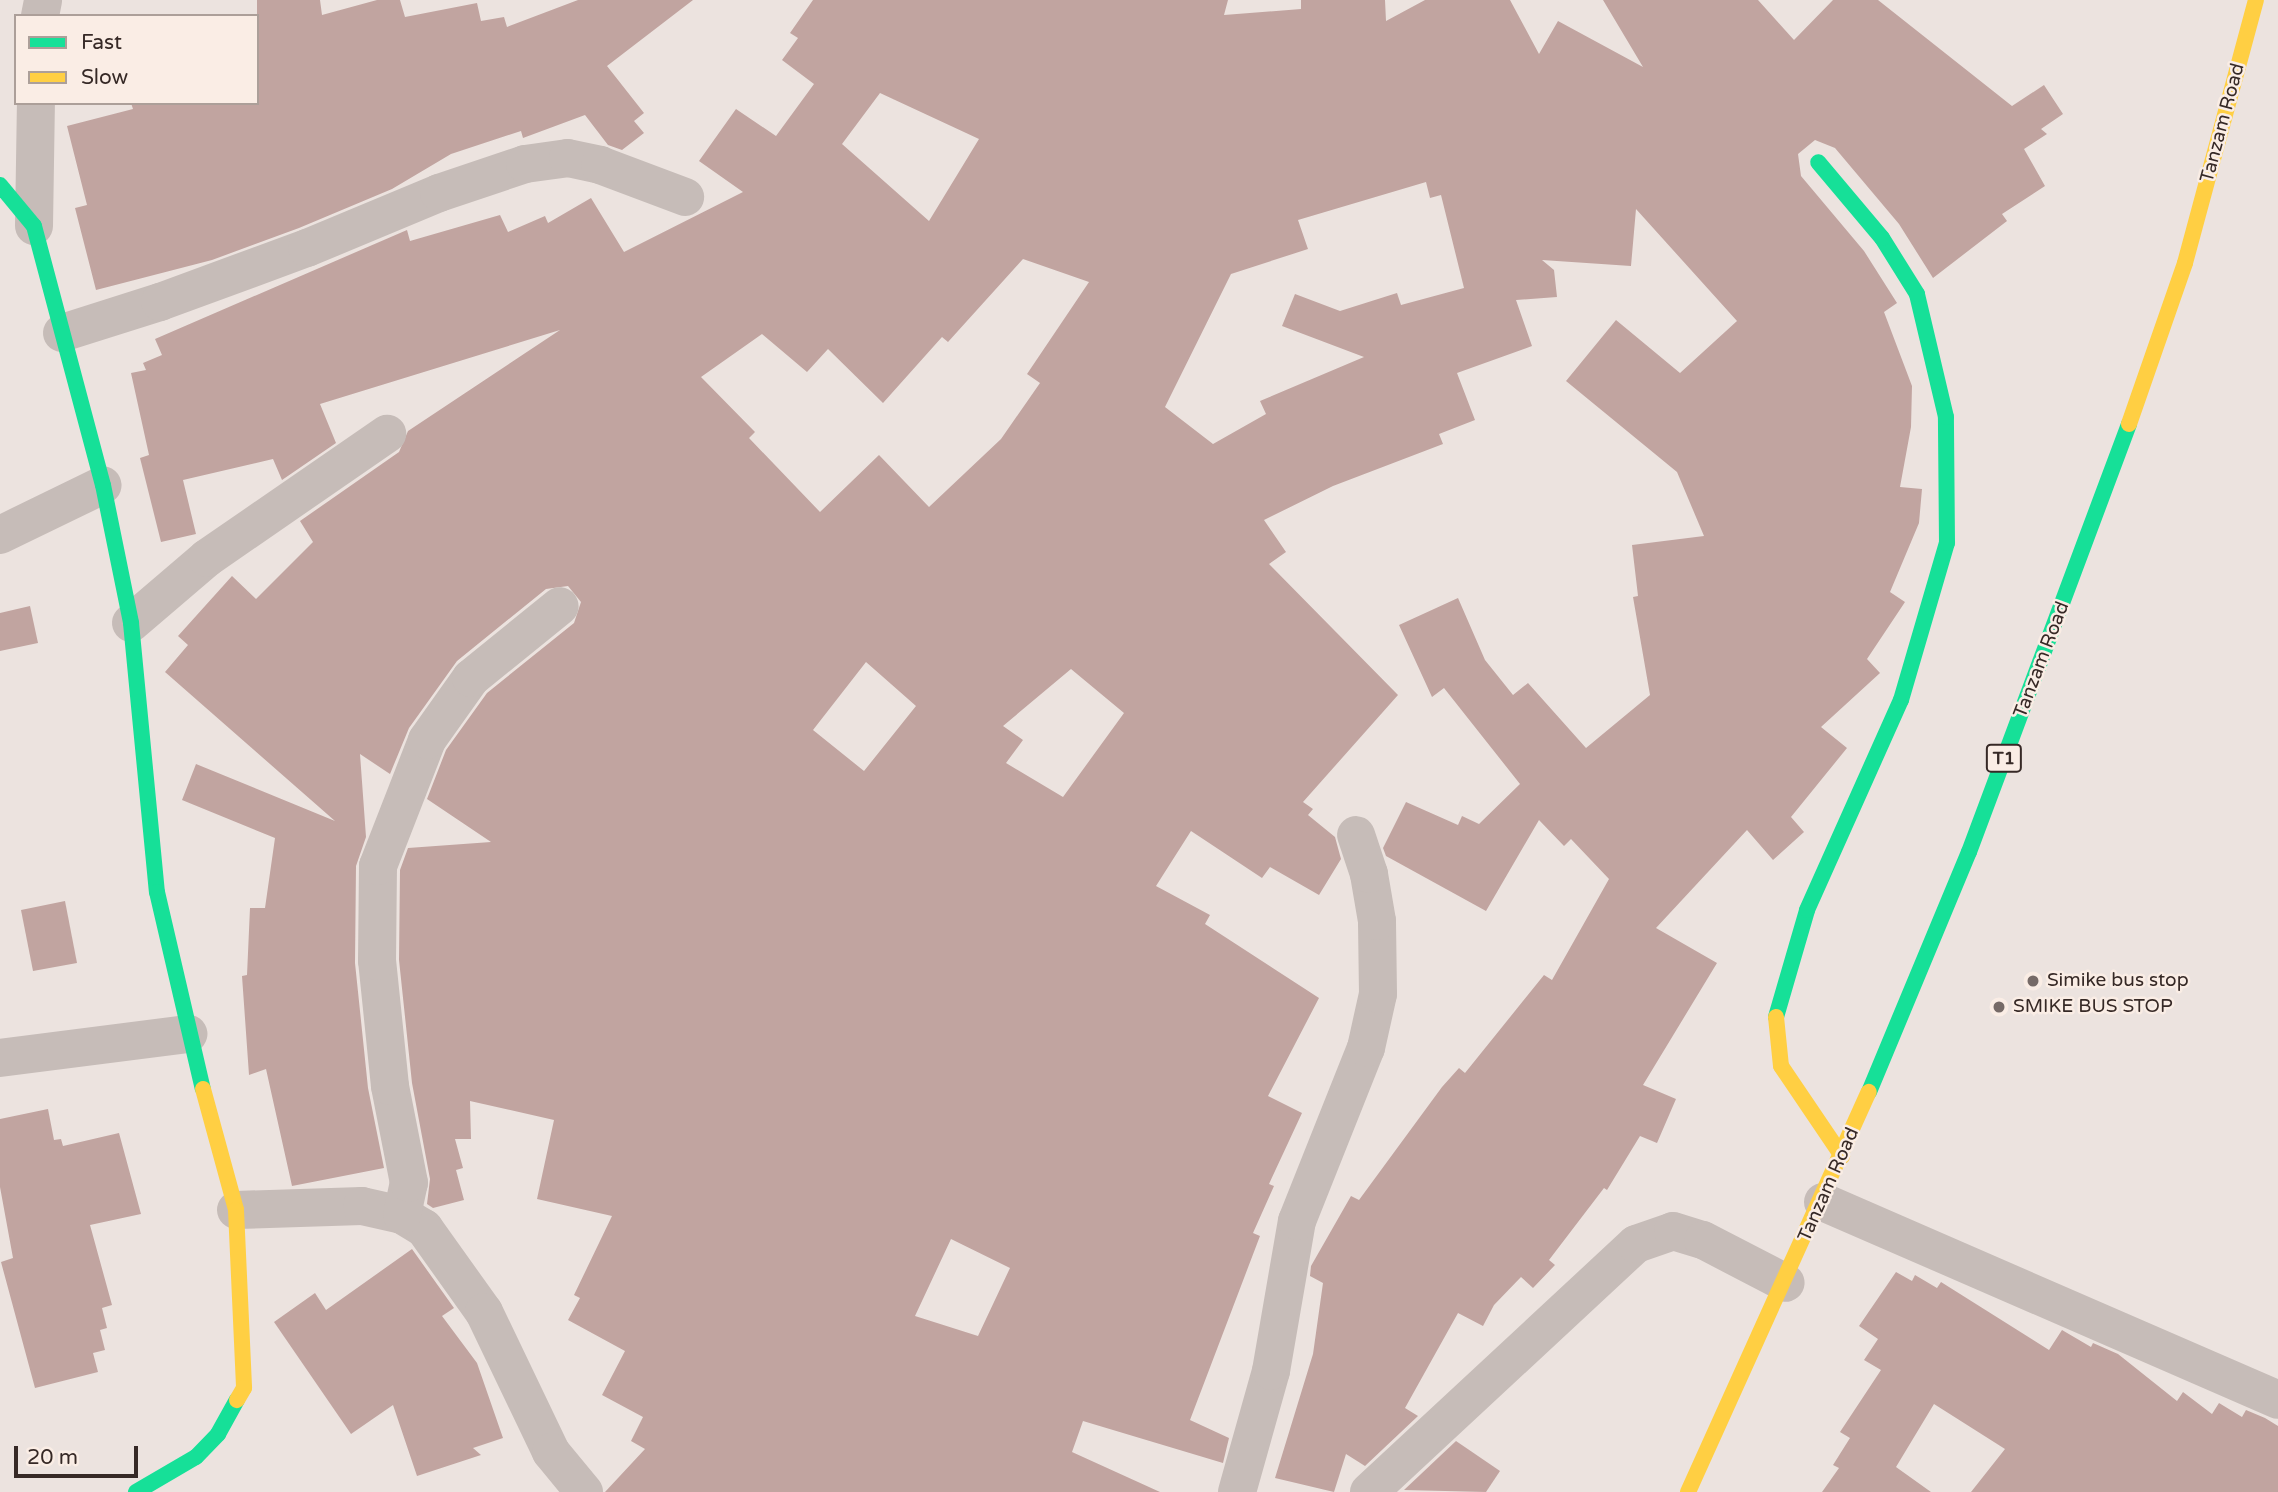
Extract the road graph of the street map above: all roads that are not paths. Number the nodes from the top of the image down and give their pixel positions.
1 (2256, 0) edge
2 (36, 105) edge
3 (1818, 162) dead end
4 (0, 185) edge
5 (685, 197) dead end
6 (34, 226) junction
7 (62, 333) junction
8 (387, 434) dead end
9 (103, 485) junction
10 (0, 535) edge
11 (561, 606) dead end
12 (131, 623) junction
13 (1356, 835) dead end
14 (188, 1034) junction
15 (0, 1058) edge
16 (1842, 1156) junction
17 (1823, 1202) junction
18 (236, 1210) junction
19 (402, 1215) junction
20 (1786, 1283) junction
21 (2278, 1400) edge
22 (136, 1492) edge
23 (584, 1492) edge
24 (1237, 1492) edge
25 (1369, 1492) edge
26 (1688, 1492) edge

1 - 16 main road, Tanzam Road / T1
2 - 6 street
3 - 16 main road
4 - 6 main road
5 - 7 street
6 - 7 main road
7 - 9 main road
8 - 12 street
9 - 10 street
9 - 12 main road
11 - 19 street
12 - 14 main road
13 - 24 street
14 - 15 street
14 - 18 main road
16 - 17 main road, Tanzam Road / T1
17 - 20 main road, Tanzam Road / T1
17 - 21 street
18 - 19 street
18 - 22 main road
19 - 23 street
20 - 25 street
20 - 26 main road, Tanzam Road / T1

